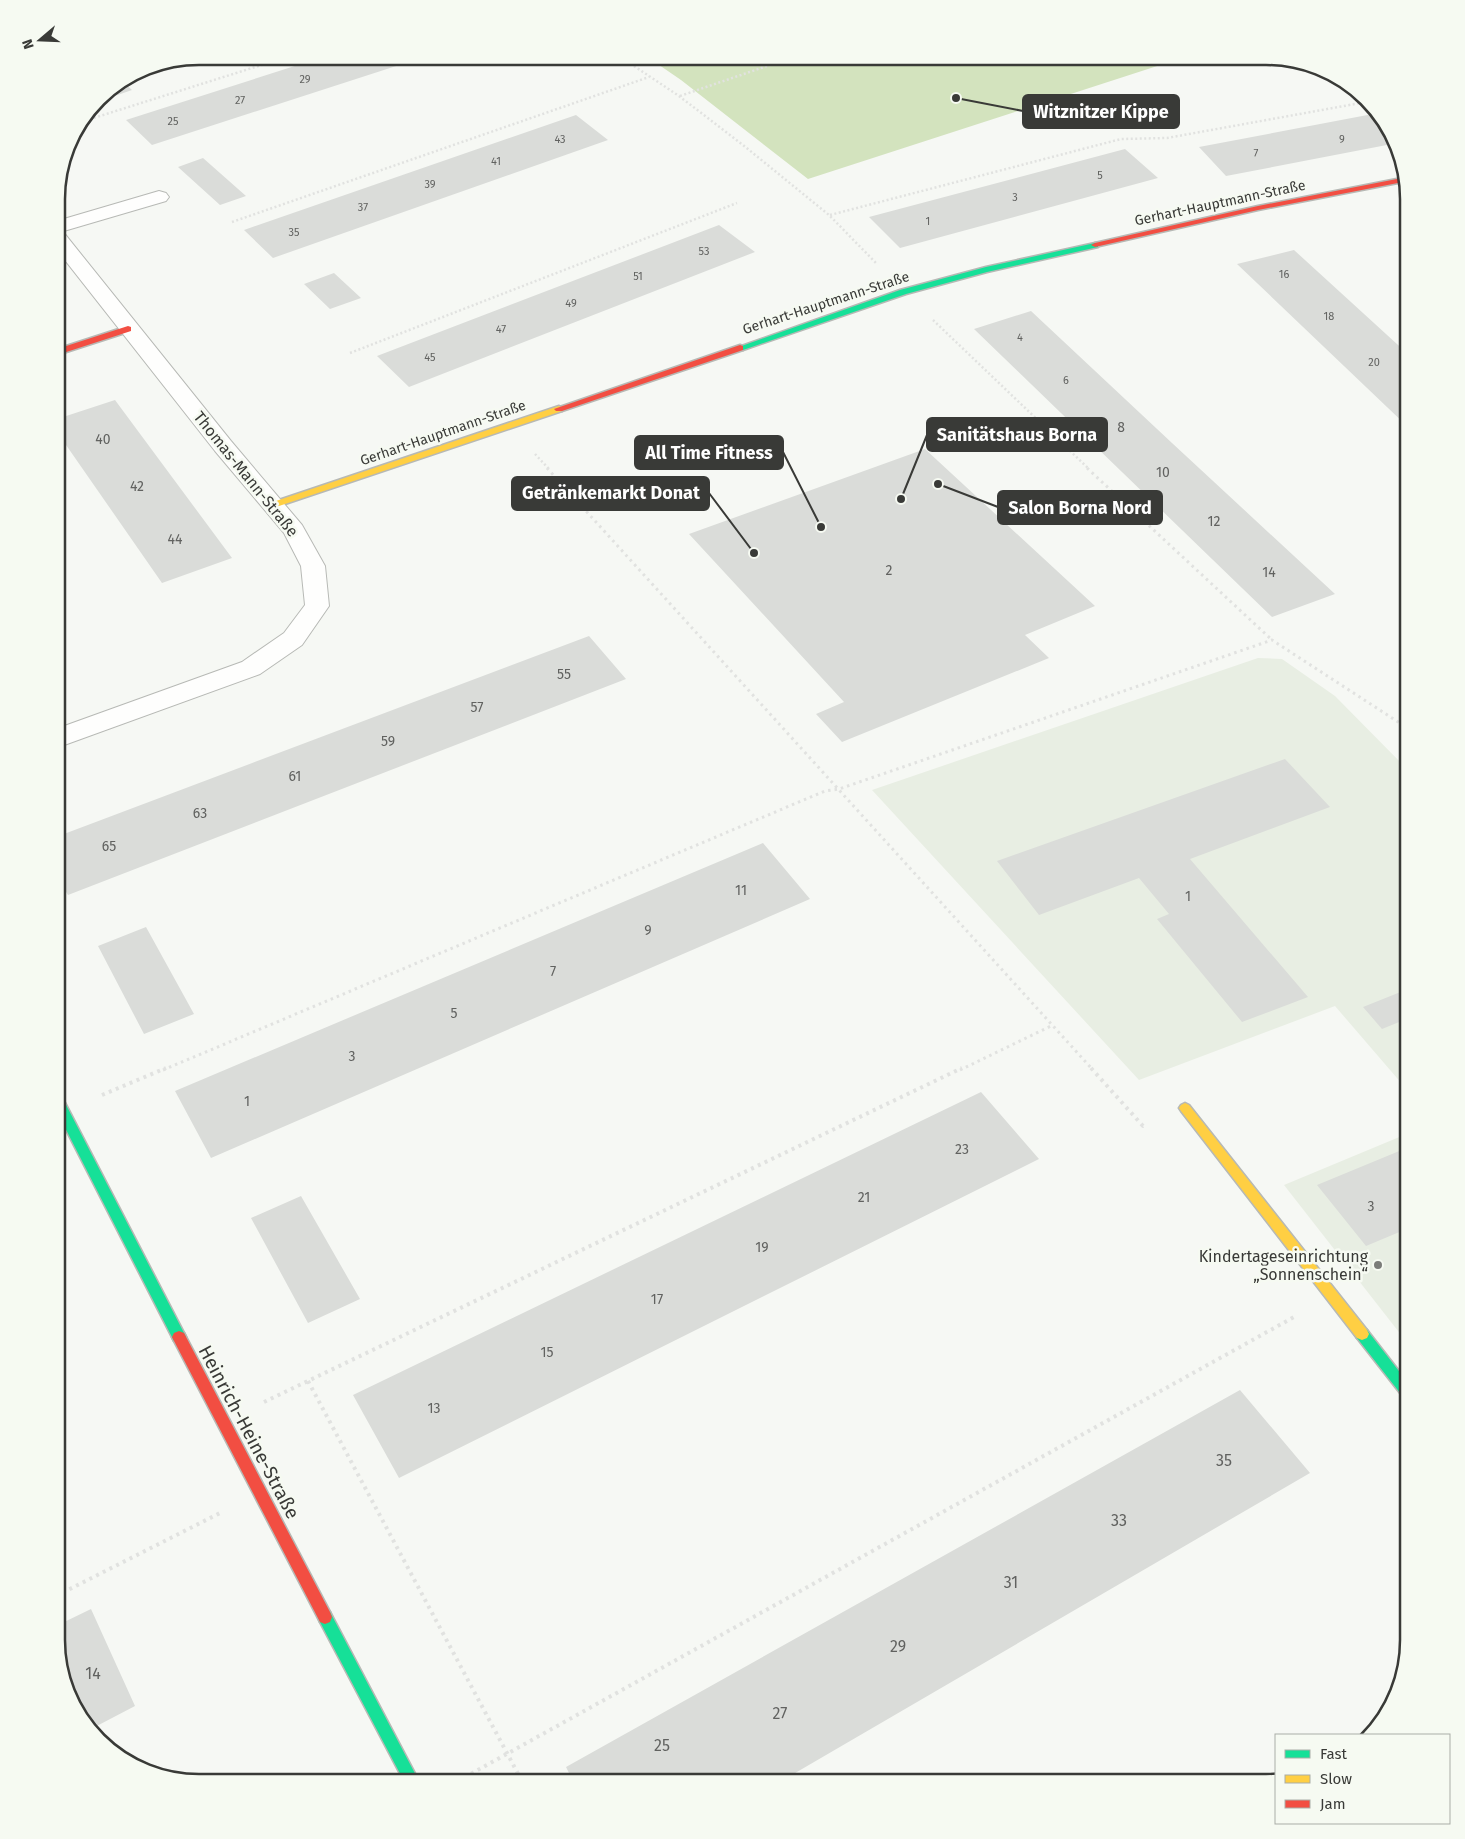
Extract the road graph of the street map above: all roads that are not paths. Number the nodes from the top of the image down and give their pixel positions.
1 (1399, 181) edge
2 (159, 197) dead end
3 (65, 225) edge
4 (65, 247) edge
5 (128, 329) junction
6 (65, 349) edge
7 (274, 505) junction
8 (65, 736) edge
9 (1185, 1108) road end
10 (65, 1113) edge
11 (1400, 1383) edge
12 (408, 1774) edge

1 - 7 street, Gerhart-Hauptmann-Straße
2 - 3 street
4 - 5 street, Thomas-Mann-Straße
5 - 6 street
5 - 7 street, Thomas-Mann-Straße
7 - 8 street, Thomas-Mann-Straße
9 - 11 street
10 - 12 street, Heinrich-Heine-Straße

